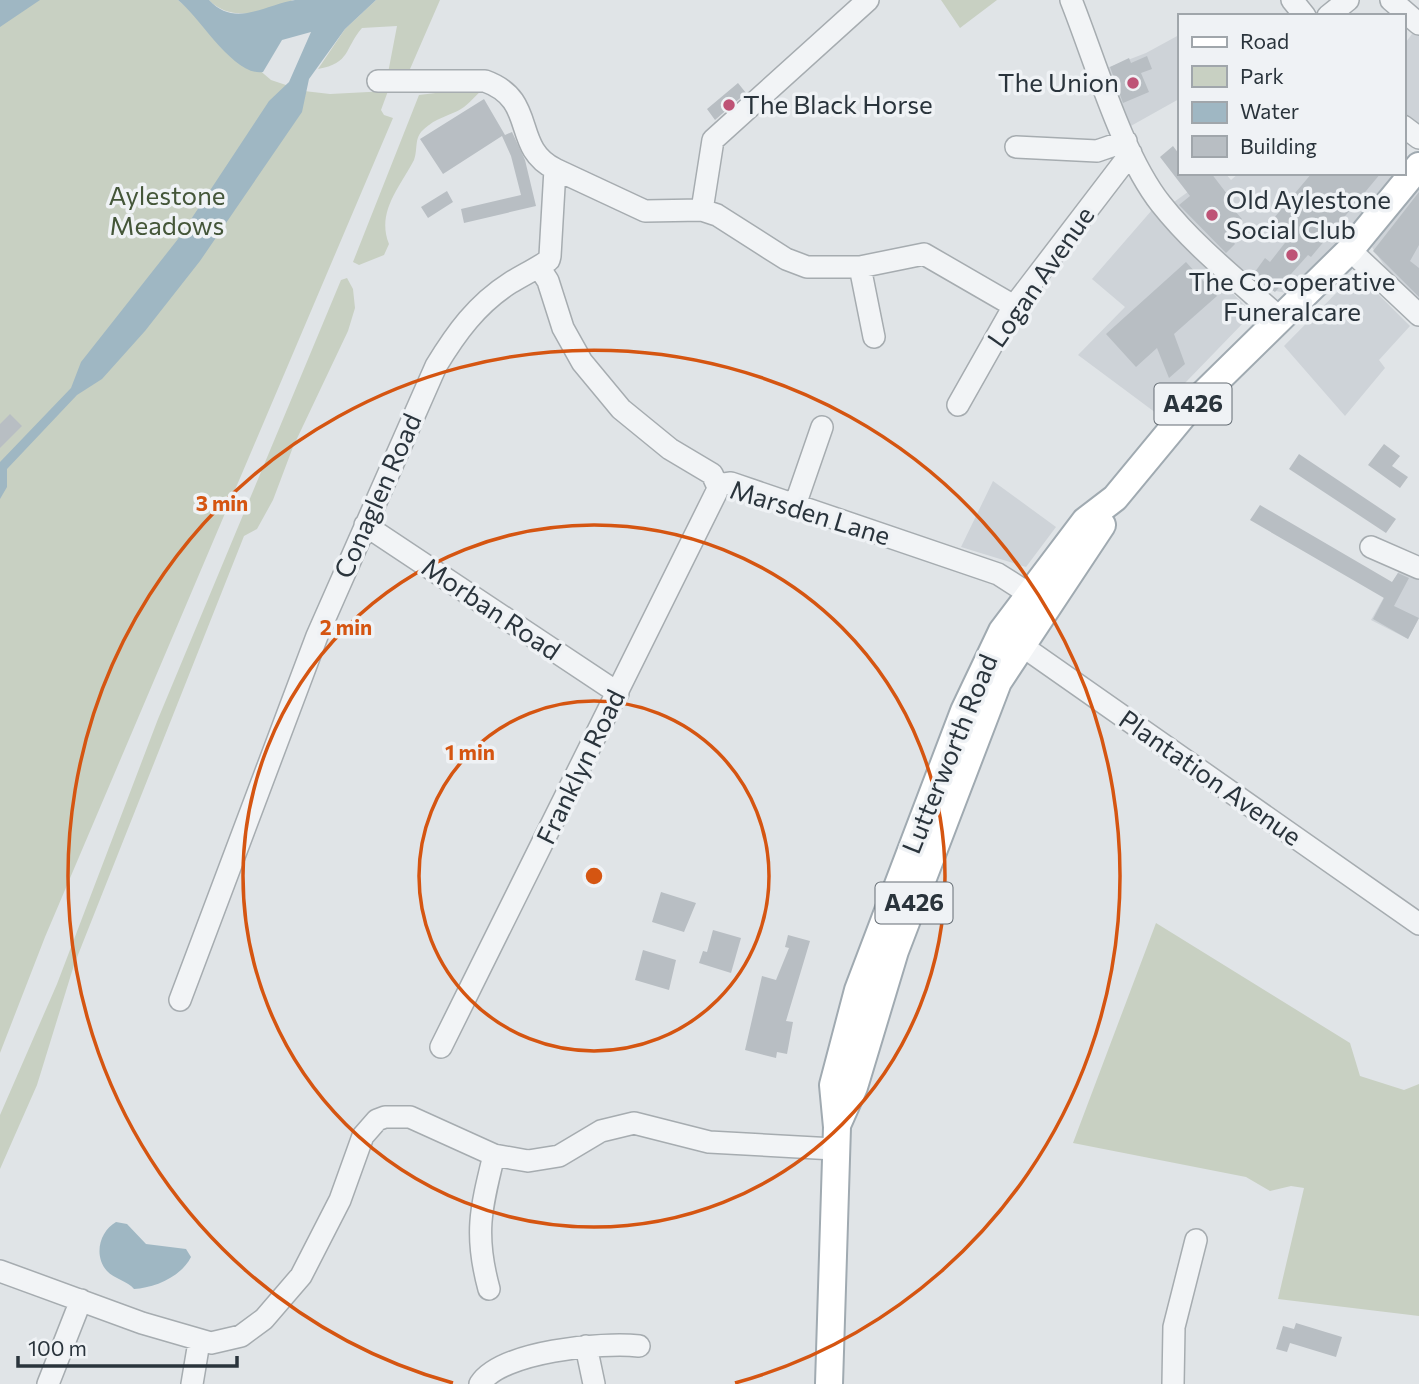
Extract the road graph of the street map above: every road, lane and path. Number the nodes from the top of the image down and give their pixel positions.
1 (868, 0) edge
2 (1071, 0) edge
3 (1292, 0) edge
4 (1348, 0) edge
5 (1391, 0) edge
6 (1303, 14) edge
7 (1330, 14) edge
8 (1419, 24) edge
9 (378, 81) dead end
10 (1016, 146) dead end
11 (1129, 147) junction
12 (1419, 166) edge
13 (555, 169) junction
14 (702, 210) junction
15 (1350, 250) junction
16 (539, 267) junction
17 (860, 267) junction
18 (1014, 306) junction
19 (1419, 315) edge
20 (1280, 318) junction
21 (874, 337) dead end
22 (958, 405) dead end
23 (822, 427) dead end
24 (717, 485) junction
25 (795, 505) junction
26 (365, 525) junction
27 (1371, 547) dead end
28 (1412, 558) edge
29 (1038, 598) junction
30 (1011, 638) junction
31 (618, 693) junction
32 (1419, 925) edge
33 (180, 1000) dead end
34 (441, 1047) dead end
35 (835, 1138) junction
36 (494, 1155) junction
37 (1196, 1240) dead end
38 (0, 1271) edge
39 (489, 1289) dead end
40 (81, 1300) junction
41 (200, 1342) junction
42 (586, 1346) junction
43 (639, 1346) dead end
44 (48, 1384) edge
45 (192, 1384) edge
46 (480, 1384) edge
47 (594, 1384) edge
48 (829, 1384) edge
49 (1173, 1384) edge

1 - 14 street
2 - 11 street
3 - 6 street
4 - 7 street
5 - 8 street
9 - 13 street
10 - 11 street
11 - 18 street, Logan Avenue
11 - 20 street
12 - 15 main road, A426
13 - 14 street
13 - 16 street
14 - 17 street
15 - 19 street
15 - 20 main road, A426
16 - 24 street, Marsden Lane
16 - 26 street, Conaglen Road
17 - 18 street
17 - 21 street
18 - 22 street, Logan Avenue
20 - 29 main road, Lutterworth Road / A426
23 - 25 street
24 - 25 street, Marsden Lane
24 - 31 street, Franklyn Road
25 - 29 street, Marsden Lane
26 - 31 street, Morban Road
26 - 33 street, Conaglen Road
27 - 28 street
29 - 30 main road, Lutterworth Road / A426
30 - 32 street, Plantation Avenue
30 - 35 main road, Lutterworth Road / A426
31 - 34 street, Franklyn Road
35 - 36 street
35 - 48 main road, Lutterworth Road / A426
36 - 39 street
36 - 41 street
37 - 49 street
38 - 40 street
40 - 41 street
40 - 44 street
41 - 45 street
42 - 43 street
42 - 46 street
42 - 47 street

